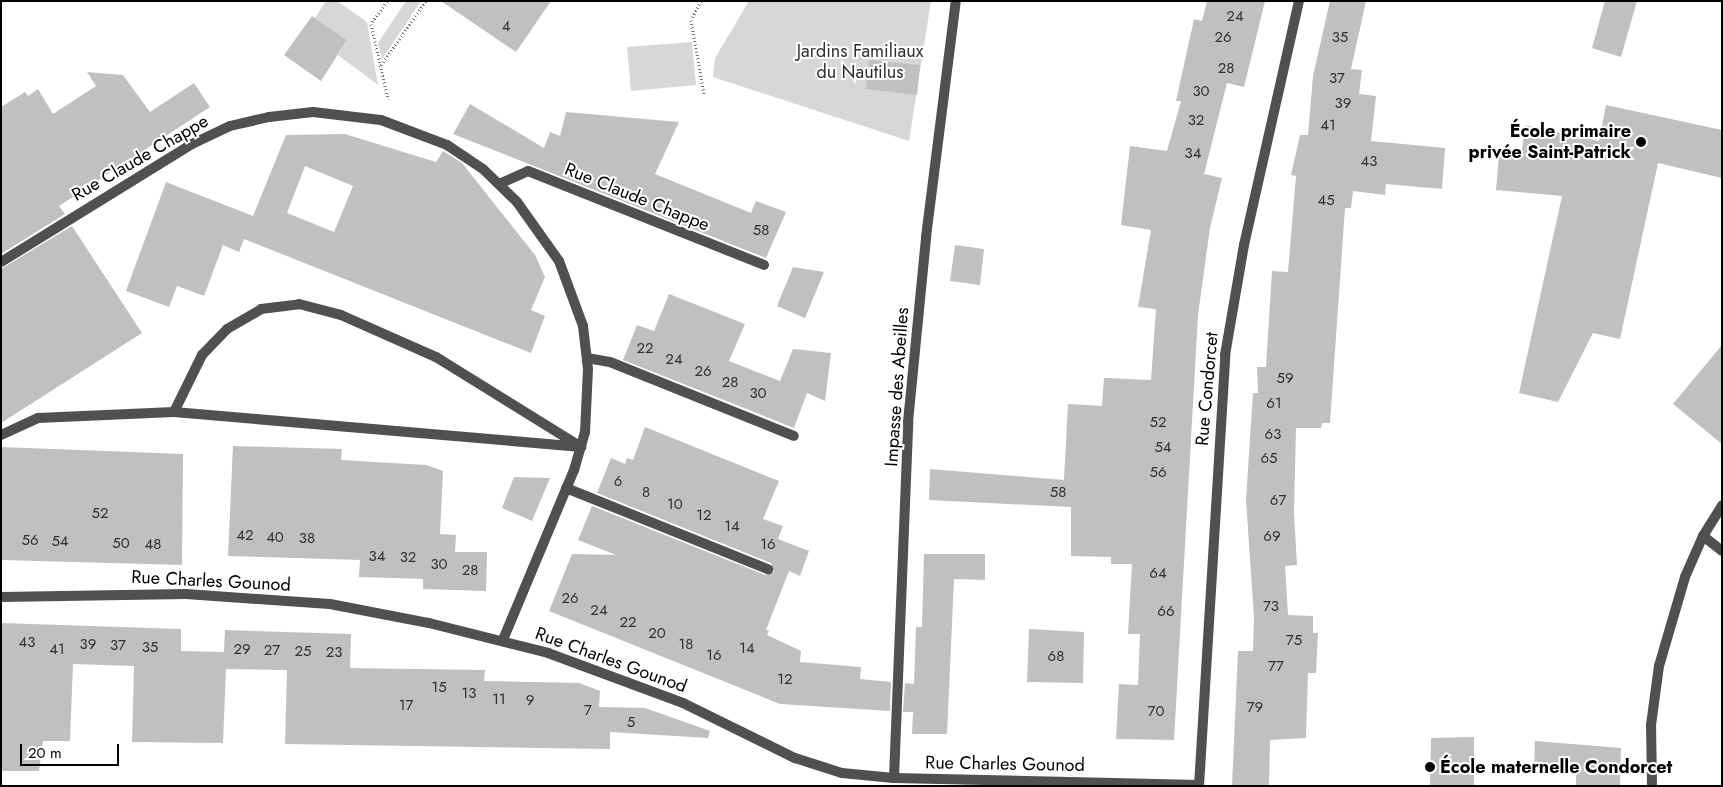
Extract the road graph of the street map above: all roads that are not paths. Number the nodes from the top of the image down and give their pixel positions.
1 (956, 1) edge
2 (1299, 1) edge
3 (499, 184) junction
4 (1, 262) edge
5 (764, 265) dead end
6 (587, 358) junction
7 (174, 412) junction
8 (1, 435) edge
9 (794, 436) dead end
10 (581, 447) junction
11 (566, 488) junction
12 (1722, 505) edge
13 (1702, 536) junction
14 (1722, 551) edge
15 (768, 569) dead end
16 (1, 597) edge
17 (503, 640) junction
18 (894, 778) junction
19 (1199, 785) edge
20 (1652, 786) edge

1 - 18 street, Impasse des Abeilles
2 - 19 street, Rue Condorcet
3 - 4 street, Rue Claude Chappe
3 - 5 street, Rue Claude Chappe
3 - 6 street, Rue Claude Chappe
6 - 9 street
6 - 10 street, Rue Claude Chappe
7 - 8 street
7 - 10 street
7 - 10 street
10 - 11 street, Rue Claude Chappe
11 - 15 street
11 - 17 street, Rue Claude Chappe
12 - 13 street
13 - 14 street
13 - 20 street
16 - 17 street, Rue Charles Gounod
17 - 18 street, Rue Charles Gounod
18 - 19 street, Rue Charles Gounod

